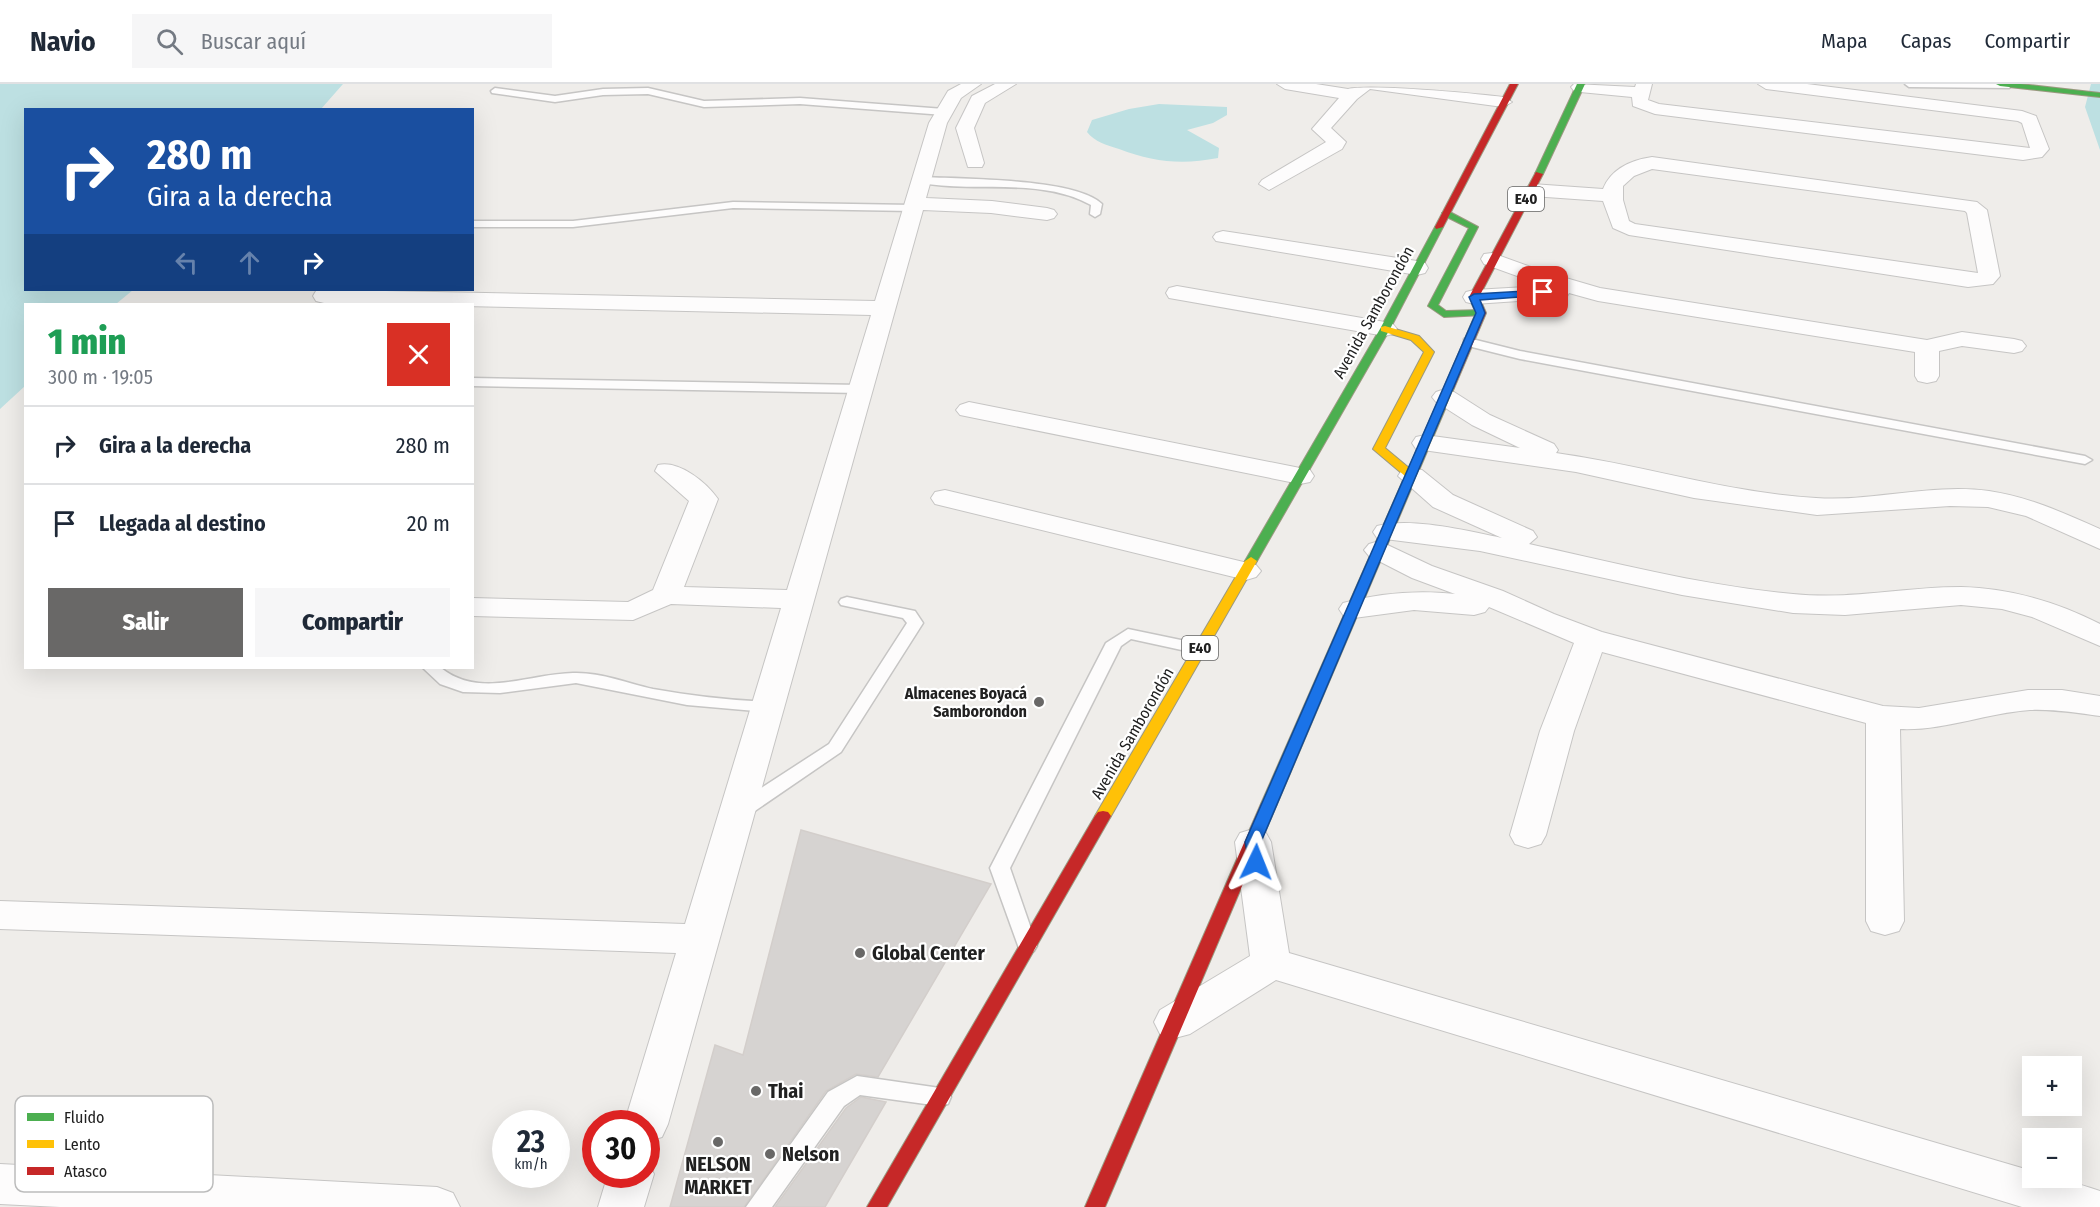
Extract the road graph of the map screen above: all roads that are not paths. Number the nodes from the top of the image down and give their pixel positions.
1 (973, 84) edge
2 (1008, 84) edge
3 (1285, 84) edge
4 (1366, 84) edge
5 (1514, 84) edge
6 (1624, 84) edge
7 (1766, 84) edge
8 (1909, 84) edge
9 (1959, 84) edge
10 (2005, 84) edge
11 (2064, 84) edge
12 (1389, 85) edge
13 (1580, 86) edge
14 (1945, 86) junction
15 (1642, 88) edge
16 (2100, 88) edge
17 (495, 91) dead end
18 (1351, 95) junction
19 (2100, 95) edge
20 (1503, 102) junction
21 (944, 112) junction
22 (975, 163) dead end
23 (1542, 168) junction
24 (1269, 184) dead end
25 (1532, 190) junction
26 (1613, 191) junction
27 (916, 197) junction
28 (1446, 213) junction
29 (1047, 214) dead end
30 (1095, 214) dead end
31 (474, 224) edge
32 (1223, 237) dead end
33 (1492, 259) junction
34 (1417, 268) junction
35 (1176, 293) dead end
36 (1598, 294) junction
37 (324, 296) dead end
38 (1477, 305) junction
39 (884, 308) junction
40 (1385, 329) junction
41 (1468, 342) junction
42 (1928, 346) junction
43 (2014, 346) dead end
44 (1927, 376) dead end
45 (474, 382) edge
46 (860, 389) junction
47 (1445, 397) junction
48 (969, 410) dead end
49 (1425, 444) junction
50 (2085, 460) dead end
51 (1576, 464) junction
52 (668, 471) dead end
53 (1300, 476) junction
54 (1412, 476) junction
55 (945, 498) dead end
56 (2100, 540) edge
57 (1383, 541) junction
58 (1596, 567) junction
59 (1246, 571) junction
60 (666, 595) junction
61 (798, 600) junction
62 (847, 602) dead end
63 (474, 607) edge
64 (1354, 609) junction
65 (1543, 621) junction
66 (2100, 637) edge
67 (1591, 639) junction
68 (1200, 649) junction
69 (433, 669) edge
70 (2100, 706) edge
71 (767, 707) junction
72 (1883, 717) junction
73 (738, 812) junction
74 (1527, 835) dead end
75 (1253, 842) junction
76 (0, 915) edge
77 (1885, 921) dead end
78 (700, 939) junction
79 (1027, 947) junction
80 (1271, 963) junction
81 (1175, 1022) junction
82 (940, 1097) junction
83 (650, 1110) edge
84 (0, 1184) edge
85 (15, 1185) edge
86 (627, 1188) edge
87 (152, 1192) edge
88 (437, 1207) edge
89 (621, 1207) edge
90 (758, 1207) edge
91 (877, 1207) edge
92 (1095, 1207) edge
93 (2088, 1207) edge

1 - 21 street
2 - 22 street
3 - 18 street
4 - 12 street
4 - 18 street
5 - 20 main road, Avenida Samborondón / E40
6 - 15 street
7 - 15 street
8 - 14 lane
9 - 14 lane
10 - 14 lane
10 - 19 main road
11 - 16 main road
12 - 20 street
13 - 15 street
13 - 23 main road, E40
17 - 21 lane
18 - 24 street
20 - 28 main road, Avenida Samborondón / E40
21 - 27 street
23 - 25 main road, E40
23 - 26 street
25 - 26 street
25 - 33 main road, E40
26 - 26 street
27 - 29 street
27 - 30 lane
27 - 31 lane
27 - 39 street
28 - 34 main road, Avenida Samborondón / E40
28 - 38 main road
32 - 34 street
33 - 36 street
33 - 38 main road, E40
34 - 40 main road, Avenida Samborondón / E40
35 - 40 street
36 - 38 street
36 - 42 street
37 - 39 street
38 - 41 main road, E40
39 - 46 street
40 - 53 main road, Avenida Samborondón / E40
40 - 54 main road
41 - 47 main road, E40
41 - 50 lane
42 - 43 street
42 - 44 street
45 - 46 lane
46 - 61 street
47 - 49 main road, E40
47 - 51 street
48 - 53 street
49 - 51 street
49 - 54 main road, E40
51 - 56 street
52 - 60 street
53 - 59 main road, Avenida Samborondón / E40
54 - 57 main road, E40
54 - 58 street
55 - 59 street
57 - 58 street
57 - 64 main road, E40
57 - 65 street
58 - 66 street
59 - 68 main road, Avenida Samborondón / E40
60 - 61 street
60 - 63 street
61 - 71 street
62 - 73 lane
64 - 65 street
64 - 75 main road, E40
65 - 67 street
67 - 72 street
67 - 74 street
68 - 79 main road, Avenida Samborondón / E40
68 - 79 lane
69 - 71 lane
70 - 72 street
71 - 73 street
72 - 77 street
73 - 78 street
75 - 80 street
75 - 81 main road, E40
76 - 78 street
78 - 83 street
79 - 82 main road, Avenida Samborondón / E40
80 - 81 street
80 - 93 street
81 - 92 main road, E40
82 - 90 lane
82 - 91 main road, Avenida Samborondón / E40
84 - 85 street
86 - 89 street
87 - 88 street

